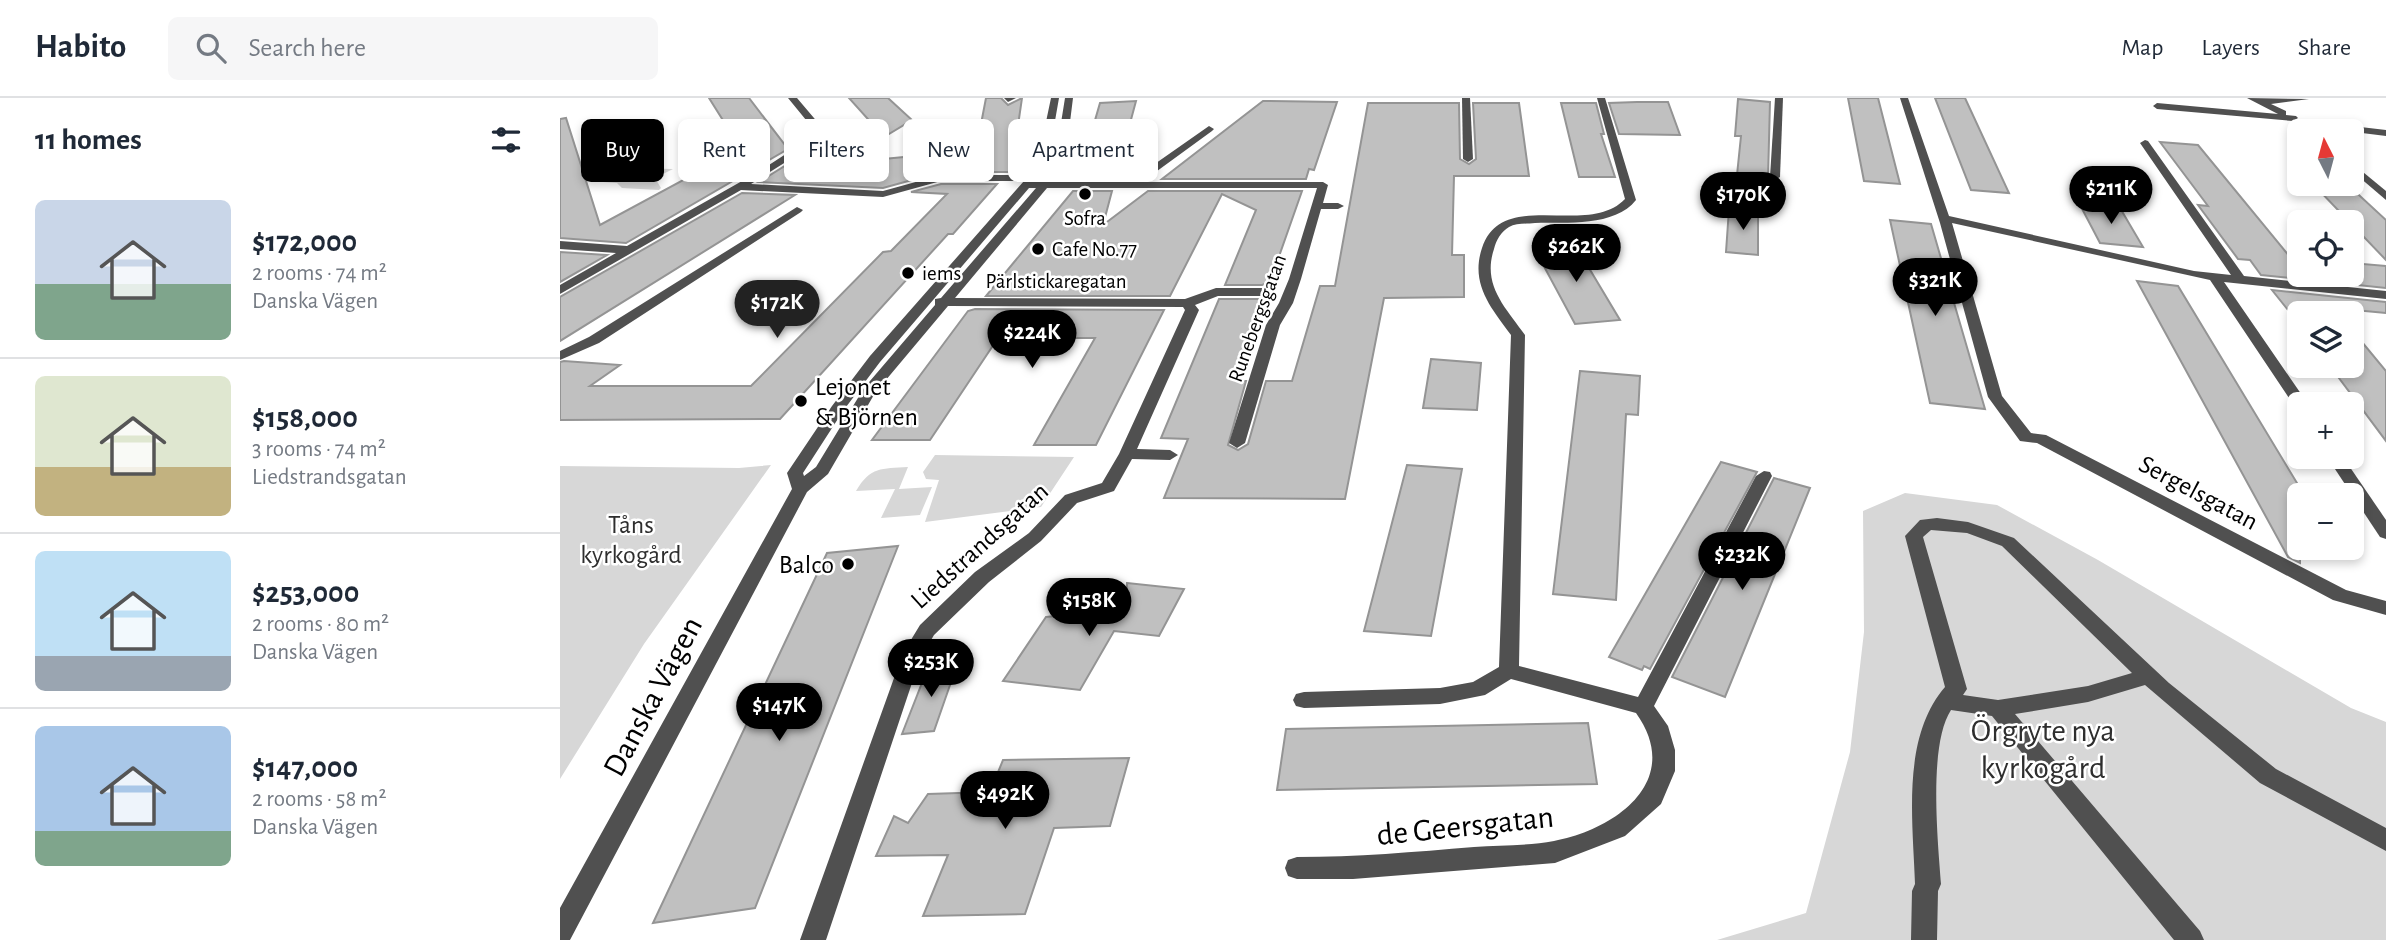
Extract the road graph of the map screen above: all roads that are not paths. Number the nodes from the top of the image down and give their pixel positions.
1 (792, 98) edge
2 (1055, 98) edge
3 (1069, 98) edge
4 (1466, 98) edge
5 (1601, 98) edge
6 (1779, 98) edge
7 (1904, 98) edge
8 (2305, 99) edge
9 (2255, 100) edge
10 (2157, 106) dead end
11 (1051, 119) edge
12 (1066, 119) edge
13 (2293, 119) edge
14 (2287, 120) edge
15 (1209, 130) dead end
16 (2364, 134) edge
17 (2364, 135) edge
18 (2386, 138) edge
19 (2145, 143) dead end
20 (1468, 159) dead end
21 (1775, 177) dead end
22 (2364, 177) edge
23 (1008, 180) edge
24 (1037, 182) edge
25 (1037, 182) edge
26 (1061, 182) edge
27 (1131, 185) junction
28 (739, 187) junction
29 (2385, 196) edge
30 (1317, 206) junction
31 (1338, 206) dead end
32 (797, 210) dead end
33 (1944, 218) junction
34 (560, 246) edge
35 (629, 250) junction
36 (2214, 277) junction
37 (2241, 281) junction
38 (1269, 288) dead end
39 (560, 289) edge
40 (2386, 295) edge
41 (947, 302) junction
42 (926, 303) junction
43 (1186, 303) junction
44 (560, 356) edge
45 (2292, 392) edge
46 (1237, 443) dead end
47 (1127, 454) junction
48 (1170, 455) dead end
49 (2342, 469) edge
50 (1764, 476) dead end
51 (800, 489) junction
52 (2386, 533) edge
53 (2386, 608) edge
54 (1509, 671) junction
55 (2149, 676) junction
56 (1304, 700) dead end
57 (1945, 701) junction
58 (1643, 707) junction
59 (1998, 708) junction
60 (2386, 840) edge
61 (1297, 868) dead end
62 (560, 933) edge
63 (813, 940) edge
64 (1924, 940) edge
65 (2191, 940) edge

1 - 28 street
2 - 11 street, Danska Vägen
3 - 12 street, Danska Vägen
4 - 20 street
5 - 54 street
6 - 21 street
7 - 33 street
8 - 9 street
9 - 13 street
10 - 14 street
15 - 27 street
16 - 18 street
17 - 18 street
19 - 37 street
22 - 29 street
23 - 28 street
24 - 41 street, Danska Vägen
25 - 42 street, Danska Vägen
26 - 27 street
27 - 30 street, Runebergsgatan
28 - 35 street
30 - 31 street
30 - 46 street, Runebergsgatan
32 - 44 street
33 - 36 street
33 - 53 street, Sergelsgatan
34 - 35 street
35 - 39 street
36 - 37 street
36 - 45 street
37 - 40 street
38 - 43 street, Pärlstickaregatan
41 - 42 street, Pärlstickaregatan
41 - 43 street, Pärlstickaregatan
41 - 51 street, Danska Vägen
42 - 51 street, Danska Vägen
43 - 47 street, Liedstrandsgatan
47 - 48 street
47 - 63 street, Liedstrandsgatan
49 - 52 street
50 - 58 street
51 - 62 street, Danska Vägen
54 - 56 street
54 - 58 street
55 - 57 street
55 - 59 street
55 - 60 street
57 - 59 street
57 - 64 street
58 - 61 street, de Geersgatan
59 - 65 street

